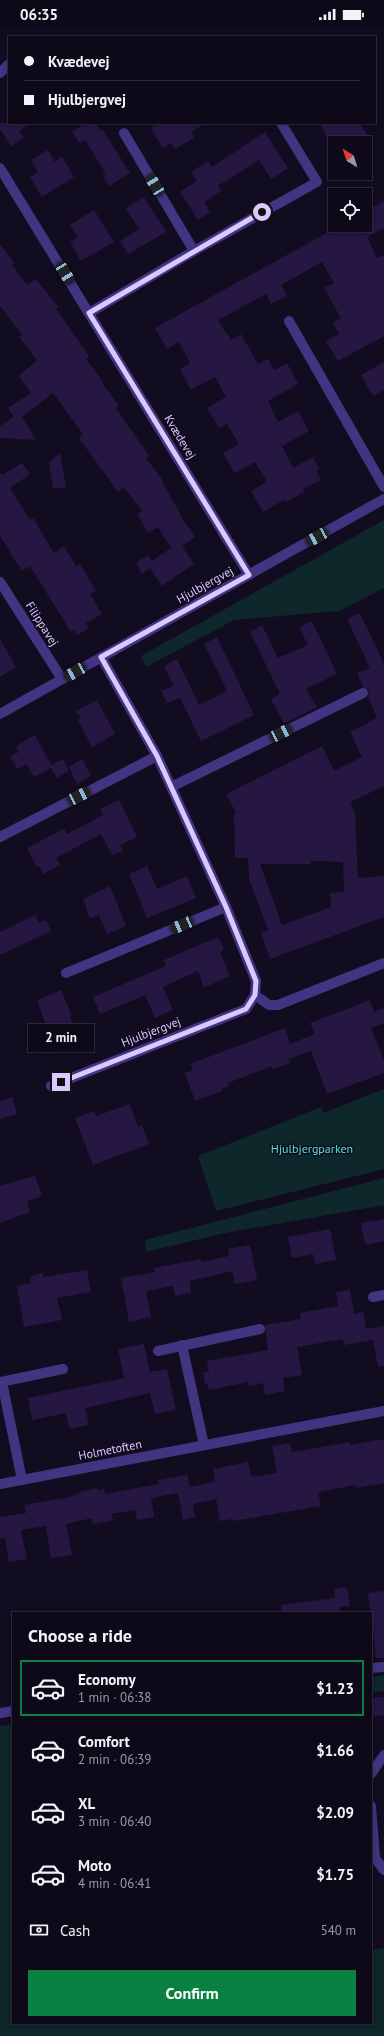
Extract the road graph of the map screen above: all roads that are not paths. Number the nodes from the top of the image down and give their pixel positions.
1 (8, 65) edge
2 (0, 73) edge
3 (282, 124) edge
4 (124, 133) dead end
5 (0, 168) edge
6 (194, 251) junction
7 (89, 313) junction
8 (289, 321) dead end
9 (384, 487) edge
10 (384, 499) edge
11 (249, 575) junction
12 (0, 582) edge
13 (101, 657) junction
14 (62, 679) junction
15 (363, 693) dead end
16 (0, 714) edge
17 (157, 756) junction
18 (171, 787) junction
19 (0, 836) edge
20 (226, 907) junction
21 (384, 963) edge
22 (66, 973) dead end
23 (255, 995) junction
24 (51, 1086) dead end
25 (384, 1295) edge
26 (373, 1297) dead end
27 (260, 1329) dead end
28 (182, 1346) junction
29 (158, 1350) dead end
30 (63, 1369) dead end
31 (1, 1382) edge
32 (384, 1411) edge
33 (204, 1446) junction
34 (22, 1480) junction
35 (0, 1484) edge
36 (384, 1667) edge
37 (372, 1668) edge
38 (12, 1711) edge
39 (0, 1713) edge
40 (384, 1755) edge
41 (372, 1773) edge
42 (372, 1816) edge
43 (384, 1870) edge

1 - 2 street
3 - 6 street
4 - 6 street
5 - 7 street, Kvædevej
6 - 7 street
7 - 11 street, Kvædevej
8 - 9 street
10 - 11 street, Hjulbjergvej
11 - 13 street, Hjulbjergvej
12 - 14 street, Filippavej
13 - 14 street, Hjulbjergvej
13 - 17 street
14 - 16 street, Hjulbjergvej
15 - 18 street
17 - 18 street
17 - 19 street
18 - 20 street
20 - 22 street
20 - 23 street
21 - 23 street
23 - 24 street, Hjulbjergvej
25 - 26 street
27 - 28 street
28 - 29 street
28 - 33 street
30 - 31 street
31 - 34 street
32 - 33 street, Holmetoften
33 - 34 street, Holmetoften
34 - 35 street, Holmetoften
36 - 37 street
38 - 39 street
40 - 41 street
42 - 43 street

